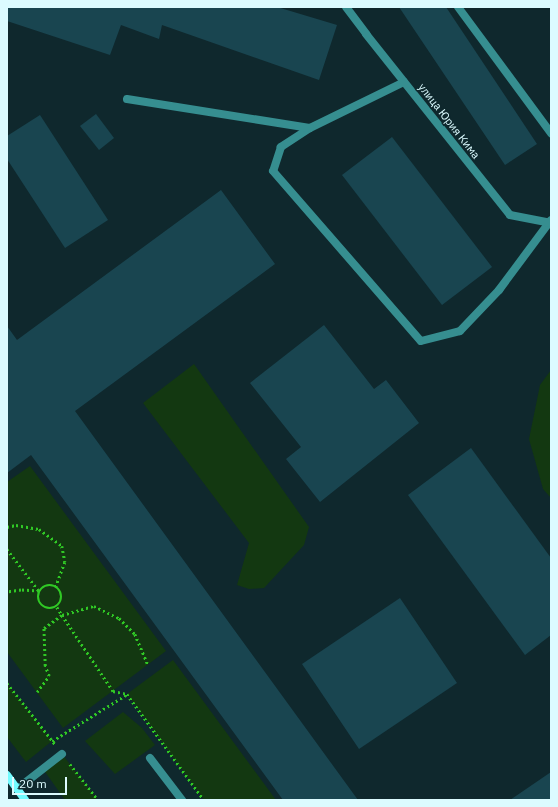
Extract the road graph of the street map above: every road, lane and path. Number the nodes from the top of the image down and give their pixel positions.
1 (346, 7) edge
2 (458, 7) edge
3 (404, 82) junction
4 (127, 99) dead end
5 (310, 128) junction
6 (551, 133) edge
7 (551, 222) edge
8 (7, 527) edge
9 (7, 549) edge
10 (56, 587) junction
11 (39, 591) junction
12 (7, 592) edge
13 (57, 607) junction
14 (62, 615) junction
15 (148, 664) dead end
16 (7, 683) edge
17 (37, 692) dead end
18 (127, 694) junction
19 (52, 741) junction
20 (62, 754) junction
21 (150, 758) dead end
22 (7, 775) edge
23 (17, 789) junction
24 (26, 800) edge
25 (98, 800) edge
26 (182, 800) edge
27 (204, 800) edge

1 - 3 street, улица Юрия Кима
2 - 6 street
3 - 5 street
3 - 7 street, улица Юрия Кима
4 - 5 street
5 - 7 street
8 - 10 path
9 - 11 path
10 - 11 path
10 - 13 path
11 - 12 path
11 - 13 path
13 - 14 path
14 - 15 path
14 - 17 path
14 - 18 path
16 - 19 path
18 - 19 path
18 - 27 path
19 - 20 path
20 - 23 street
20 - 25 path
21 - 26 street
22 - 23 main road
23 - 24 main road

